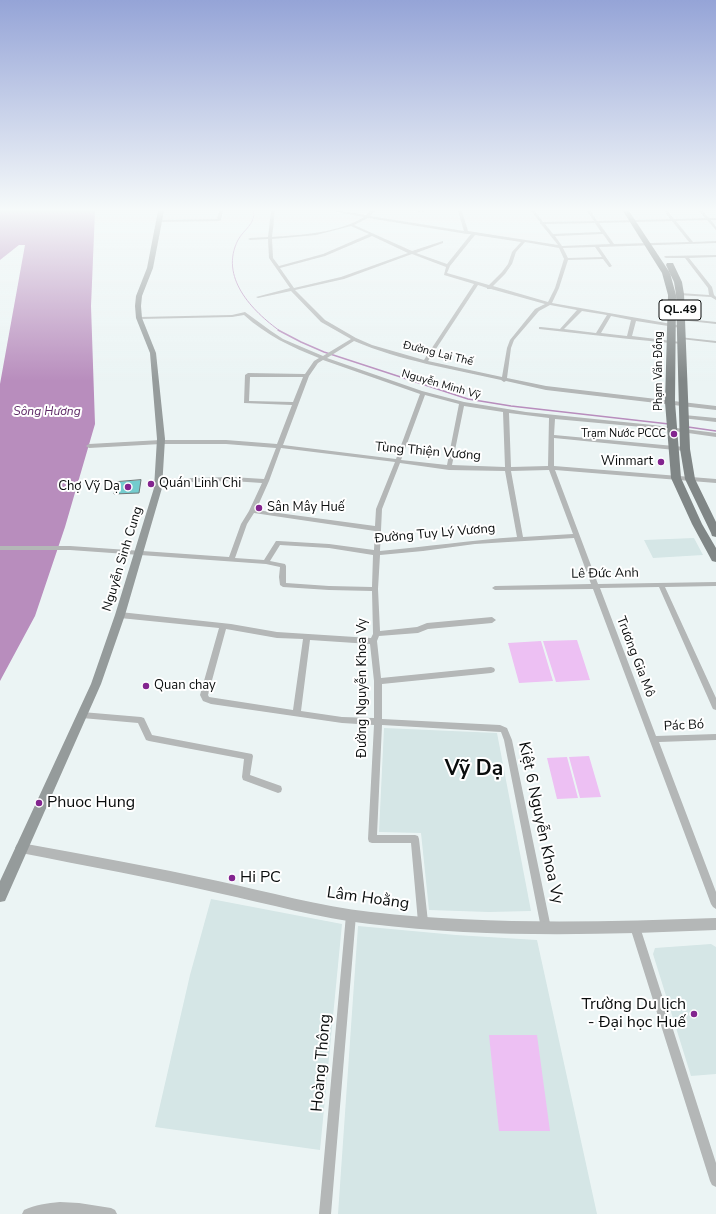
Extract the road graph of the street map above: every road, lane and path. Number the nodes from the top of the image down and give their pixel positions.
1 (150, 268) edge
2 (277, 268) edge
3 (374, 268) edge
4 (447, 268) edge
5 (508, 268) edge
6 (563, 268) edge
7 (664, 268) edge
8 (671, 268) edge
9 (694, 268) edge
10 (476, 284) junction
11 (489, 288) junction
12 (710, 288) junction
13 (716, 288) edge
14 (293, 290) junction
15 (680, 294) junction
16 (258, 297) dead end
17 (714, 297) edge
18 (549, 304) junction
19 (581, 308) junction
20 (610, 314) junction
21 (139, 318) junction
22 (634, 319) junction
23 (680, 323) junction
24 (716, 323) edge
25 (671, 325) junction
26 (541, 328) dead end
27 (561, 330) junction
28 (598, 334) junction
29 (629, 338) junction
30 (354, 339) junction
31 (681, 341) junction
32 (670, 342) junction
33 (716, 342) edge
34 (325, 357) junction
35 (424, 362) junction
36 (306, 376) junction
37 (504, 380) junction
38 (423, 392) junction
39 (670, 402) junction
40 (295, 404) junction
41 (462, 404) junction
42 (683, 404) junction
43 (716, 408) edge
44 (506, 410) junction
45 (552, 416) junction
46 (716, 420) edge
47 (684, 425) junction
48 (672, 426) junction
49 (716, 434) edge
50 (552, 436) junction
51 (161, 442) junction
52 (90, 446) dead end
53 (279, 446) junction
54 (673, 448) junction
55 (685, 449) junction
56 (398, 461) junction
57 (449, 468) junction
58 (551, 468) junction
59 (508, 469) junction
60 (676, 478) junction
61 (690, 479) junction
62 (159, 481) junction
63 (266, 481) junction
64 (716, 481) edge
65 (252, 512) junction
66 (713, 523) edge
67 (378, 529) junction
68 (716, 532) edge
69 (576, 536) junction
70 (520, 539) junction
71 (0, 548) edge
72 (139, 553) junction
73 (377, 553) junction
74 (716, 558) edge
75 (231, 560) junction
76 (266, 562) junction
77 (716, 584) edge
78 (661, 586) junction
79 (595, 587) junction
80 (495, 588) dead end
81 (375, 589) junction
82 (120, 615) junction
83 (492, 620) dead end
84 (223, 626) junction
85 (307, 637) junction
86 (375, 637) junction
87 (491, 670) dead end
88 (378, 681) junction
89 (716, 707) edge
90 (297, 712) junction
91 (82, 715) junction
92 (378, 723) junction
93 (716, 737) edge
94 (653, 739) junction
95 (278, 789) dead end
96 (21, 848) junction
97 (0, 896) edge
98 (716, 904) edge
99 (351, 915) junction
100 (423, 922) junction
101 (716, 924) edge
102 (635, 927) junction
103 (546, 928) junction
104 (716, 1181) edge
105 (28, 1214) edge
106 (111, 1214) edge
107 (325, 1214) edge

1 - 21 main road, Nguyễn Sinh Cung
2 - 14 street, Đường Lại Thế
3 - 14 street
4 - 10 street
5 - 11 street
6 - 18 street
7 - 25 main road, Phạm Văn Đồng / QL.49
8 - 15 main road, Phạm Văn Đồng / QL.49
9 - 12 street
10 - 11 street
10 - 35 street
11 - 18 street
12 - 13 street
12 - 17 street
14 - 16 street
14 - 30 street, Đường Lại Thế
15 - 17 street
15 - 23 main road, Phạm Văn Đồng / QL.49
18 - 19 street
18 - 37 street
19 - 20 street
19 - 27 street
20 - 22 street
20 - 28 street
21 - 34 street, Nguyễn Minh Vỹ
21 - 51 main road, Nguyễn Sinh Cung
22 - 25 street
22 - 29 street
23 - 24 street
23 - 25 street
23 - 31 main road, Phạm Văn Đồng / QL.49
25 - 32 main road, Phạm Văn Đồng / QL.49
26 - 27 street
27 - 28 street
28 - 29 street
29 - 32 street
30 - 34 street
30 - 35 street, Đường Lại Thế
31 - 32 street
31 - 33 street
31 - 42 main road, Phạm Văn Đồng / QL.49
32 - 39 main road, Phạm Văn Đồng / QL.49
34 - 36 street
34 - 38 street, Nguyễn Minh Vỹ
35 - 37 street, Đường Lại Thế
36 - 40 street
36 - 40 street
37 - 39 street, Đường Lại Thế
38 - 41 street, Nguyễn Minh Vỹ
38 - 56 street, Đường Nguyễn Khoa Vy
39 - 42 street, Đường Lại Thế
39 - 48 main road, Phạm Văn Đồng / QL.49
40 - 53 street
41 - 44 street, Nguyễn Minh Vỹ
41 - 57 street
42 - 43 street, Đường Lại Thế
42 - 47 main road, Phạm Văn Đồng / QL.49
44 - 45 street, Nguyễn Minh Vỹ
44 - 59 street
45 - 48 street, Nguyễn Minh Vỹ
45 - 50 street, Trương Gia Mô
46 - 47 street
47 - 48 street, Nguyễn Minh Vỹ
47 - 49 street
47 - 55 main road, Phạm Văn Đồng / QL.49
48 - 54 main road, Phạm Văn Đồng / QL.49
50 - 54 street
50 - 58 street, Trương Gia Mô
51 - 52 street, Tùng Thiện Vương
51 - 53 street, Tùng Thiện Vương
51 - 62 main road, Nguyễn Sinh Cung
53 - 56 street, Tùng Thiện Vương
53 - 63 street
54 - 55 street
54 - 60 main road, Phạm Văn Đồng / QL.49
55 - 61 main road, Phạm Văn Đồng / QL.49
56 - 57 street, Tùng Thiện Vương
56 - 67 street, Đường Nguyễn Khoa Vy
57 - 59 street, Tùng Thiện Vương
58 - 59 street, Tùng Thiện Vương
58 - 60 street, Tùng Thiện Vương
58 - 69 street, Trương Gia Mô
59 - 70 street
60 - 61 street, Tùng Thiện Vương
60 - 74 main road, Phạm Văn Đồng / QL.49
61 - 64 street, Tùng Thiện Vương
61 - 66 main road, Phạm Văn Đồng / QL.49
62 - 63 street
62 - 72 main road, Nguyễn Sinh Cung
63 - 65 street
65 - 67 street
65 - 75 street
66 - 68 main road, Phạm Văn Đồng / QL.49
67 - 73 street, Đường Nguyễn Khoa Vy
69 - 70 street, Đường Tuy Lý Vương
69 - 79 street, Trương Gia Mô
70 - 73 street, Đường Tuy Lý Vương
71 - 72 street
72 - 75 street
72 - 82 main road, Nguyễn Sinh Cung
73 - 76 street, Đường Tuy Lý Vương
73 - 81 street, Đường Nguyễn Khoa Vy
75 - 76 street
76 - 81 street
77 - 78 street, Lê Đức Anh
78 - 79 street, Lê Đức Anh
78 - 89 street
79 - 80 street, Lê Đức Anh
79 - 94 street, Trương Gia Mô
81 - 86 street, Đường Nguyễn Khoa Vy
82 - 84 street
82 - 91 main road, Nguyễn Sinh Cung
83 - 86 street
84 - 85 street
84 - 90 street
85 - 86 street
85 - 90 street
86 - 88 street, Đường Nguyễn Khoa Vy
87 - 88 street
88 - 92 street, Đường Nguyễn Khoa Vy
90 - 92 street
91 - 95 street
91 - 96 main road, Nguyễn Sinh Cung
92 - 100 street, Đường Nguyễn Khoa Vy
92 - 103 street, Kiệt 6 Nguyễn Khoa Vy
93 - 94 street, Pác Bó
94 - 98 street, Trương Gia Mô
96 - 97 main road, Nguyễn Sinh Cung
96 - 99 street, Lâm Hoằng
99 - 100 street, Lâm Hoằng
99 - 107 street, Hoàng Thông
100 - 103 street, Lâm Hoằng
101 - 102 street, Lâm Hoằng
102 - 103 street, Lâm Hoằng
102 - 104 street
105 - 106 street

